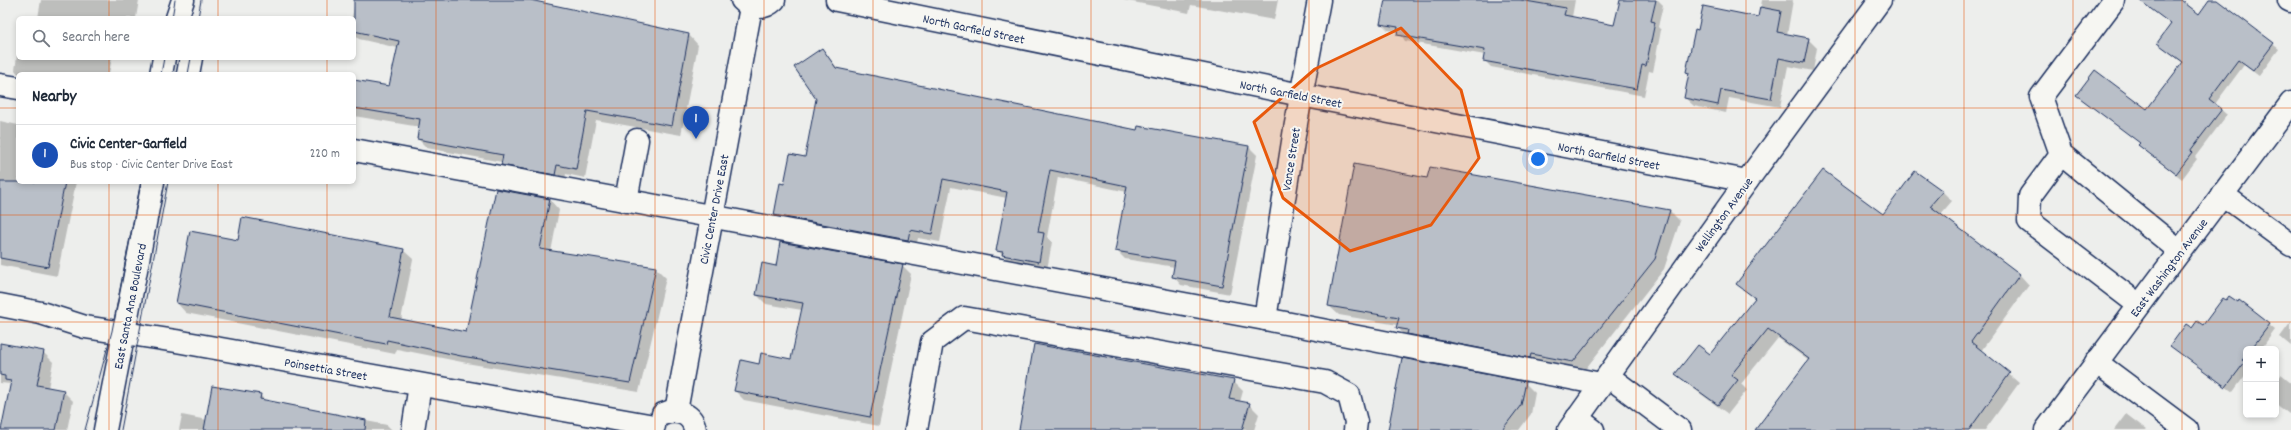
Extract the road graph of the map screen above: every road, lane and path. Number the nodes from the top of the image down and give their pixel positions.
1 (183, 0) edge
2 (188, 0) edge
3 (774, 0) edge
4 (837, 0) edge
5 (1319, 0) edge
6 (1880, 0) edge
7 (2114, 0) edge
8 (746, 3) edge
9 (178, 16) edge
10 (189, 16) edge
11 (164, 60) edge
12 (191, 60) edge
13 (161, 72) edge
14 (188, 72) edge
15 (0, 85) edge
16 (16, 88) edge
17 (1301, 95) junction
18 (2291, 103) edge
19 (637, 140) dead end
20 (356, 150) edge
21 (2061, 154) junction
22 (1747, 181) junction
23 (153, 184) edge
24 (2222, 194) junction
25 (626, 201) junction
26 (712, 216) junction
27 (2291, 245) edge
28 (2180, 251) junction
29 (0, 305) edge
30 (2139, 305) junction
31 (1265, 319) junction
32 (123, 333) junction
33 (2096, 362) junction
34 (1604, 380) junction
35 (420, 385) junction
36 (676, 411) junction
37 (1580, 426) edge
38 (653, 428) edge
39 (105, 430) edge
40 (413, 430) edge
41 (695, 430) edge
42 (916, 430) edge
43 (1355, 430) edge
44 (1680, 430) edge
45 (2046, 430) edge
46 (2187, 430) edge

1 - 9 street
2 - 10 street
3 - 8 street
4 - 17 street, North Garfield Street
5 - 17 street, Vance Street
6 - 22 street, Wellington Avenue
7 - 21 street
8 - 26 street, Civic Center Drive East
11 - 13 street
12 - 14 street
15 - 16 street
17 - 22 street, North Garfield Street
17 - 31 street, Vance Street
18 - 24 street, East Washington Avenue
19 - 25 street
20 - 25 street
21 - 28 street
21 - 30 street
22 - 34 street, Wellington Avenue
23 - 32 street, East Santa Ana Boulevard
24 - 27 street
24 - 28 street, East Washington Avenue
25 - 26 street
26 - 31 street
26 - 36 street, Civic Center Drive East
28 - 30 street, East Washington Avenue
29 - 32 street, Poinsettia Street
30 - 33 street, East Washington Avenue
31 - 34 street
32 - 35 street, Poinsettia Street
32 - 39 street, East Santa Ana Boulevard
33 - 45 street, East Washington Avenue
33 - 46 street
34 - 37 street, Wellington Avenue
34 - 44 street
35 - 38 street, Poinsettia Street
35 - 40 street
36 - 38 street
36 - 41 street
42 - 43 street

